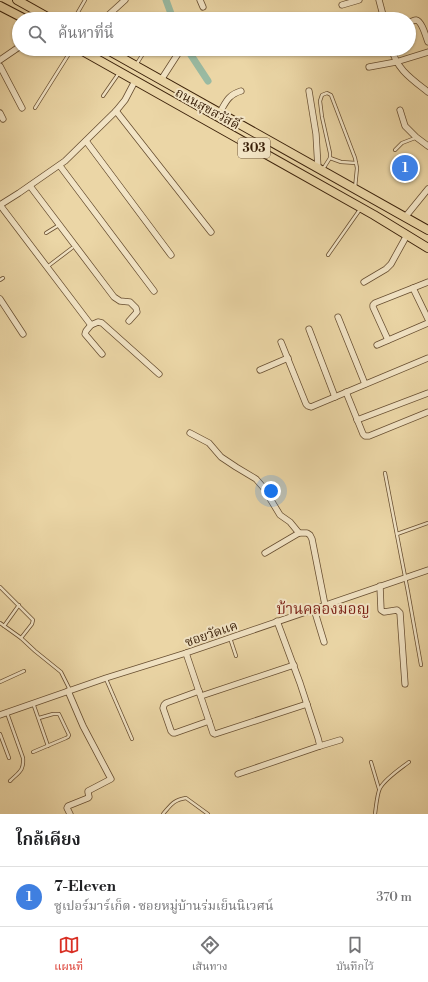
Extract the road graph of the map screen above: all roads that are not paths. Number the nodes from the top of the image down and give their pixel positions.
1 (17, 0) edge
2 (85, 0) edge
3 (125, 0) edge
4 (200, 0) edge
5 (359, 0) edge
6 (379, 0) edge
7 (342, 5) dead end
8 (0, 6) edge
9 (203, 7) dead end
10 (12, 12) edge
11 (38, 12) edge
12 (78, 12) edge
13 (112, 12) edge
14 (382, 12) edge
15 (416, 20) edge
16 (428, 42) edge
17 (12, 52) edge
18 (428, 52) edge
19 (68, 56) edge
20 (91, 56) edge
21 (119, 56) edge
22 (142, 56) edge
23 (176, 56) edge
24 (394, 56) edge
25 (415, 56) edge
26 (416, 56) edge
27 (0, 60) edge
28 (396, 62) junction
29 (136, 65) junction
30 (0, 66) edge
31 (369, 67) dead end
32 (120, 72) junction
33 (161, 80) junction
34 (135, 81) junction
35 (241, 91) dead end
36 (309, 91) dead end
37 (428, 92) edge
38 (103, 96) dead end
39 (22, 108) dead end
40 (35, 108) dead end
41 (400, 110) dead end
42 (116, 111) junction
43 (220, 112) junction
44 (0, 113) edge
45 (3, 119) dead end
46 (416, 137) junction
47 (86, 141) junction
48 (428, 146) edge
49 (395, 150) dead end
50 (330, 158) junction
51 (356, 163) junction
52 (60, 166) junction
53 (321, 169) junction
54 (30, 186) junction
55 (355, 188) junction
56 (428, 189) edge
57 (0, 205) edge
58 (361, 208) junction
59 (406, 216) junction
60 (59, 224) junction
61 (428, 230) edge
62 (211, 232) dead end
63 (46, 234) dead end
64 (407, 235) junction
65 (72, 248) dead end
66 (428, 248) edge
67 (171, 255) dead end
68 (328, 255) dead end
69 (47, 268) junction
70 (364, 282) dead end
71 (428, 282) edge
72 (413, 288) junction
73 (154, 291) dead end
74 (0, 299) edge
75 (338, 317) dead end
76 (428, 319) edge
77 (129, 322) dead end
78 (428, 323) edge
79 (90, 325) junction
80 (309, 329) dead end
81 (23, 334) dead end
82 (388, 340) junction
83 (281, 342) dead end
84 (377, 345) dead end
85 (102, 354) dead end
86 (288, 358) junction
87 (428, 358) edge
88 (260, 370) dead end
89 (159, 374) dead end
90 (365, 384) junction
91 (346, 392) junction
92 (428, 393) edge
93 (335, 397) junction
94 (428, 412) edge
95 (357, 420) junction
96 (190, 433) dead end
97 (385, 473) dead end
98 (428, 523) edge
99 (298, 533) junction
100 (397, 534) junction
101 (265, 553) dead end
102 (428, 570) edge
103 (405, 577) junction
104 (380, 586) junction
105 (0, 587) edge
106 (19, 605) junction
107 (325, 605) junction
108 (314, 609) junction
109 (277, 621) junction
110 (0, 623) edge
111 (4, 626) junction
112 (230, 637) junction
113 (21, 638) junction
114 (324, 642) dead end
115 (186, 653) junction
116 (236, 656) dead end
117 (294, 665) junction
118 (421, 665) dead end
119 (24, 671) dead end
120 (106, 678) junction
121 (0, 682) edge
122 (405, 684) dead end
123 (69, 691) junction
124 (200, 693) junction
125 (33, 703) junction
126 (308, 704) junction
127 (7, 712) junction
128 (0, 715) edge
129 (38, 718) junction
130 (209, 721) junction
131 (0, 734) edge
132 (132, 739) dead end
133 (340, 740) dead end
134 (48, 746) junction
135 (320, 746) junction
136 (33, 752) dead end
137 (9, 758) dead end
138 (371, 762) dead end
139 (409, 762) dead end
140 (238, 774) dead end
141 (10, 781) dead end
142 (379, 790) junction
143 (70, 814) edge
144 (163, 814) edge
145 (208, 814) edge
146 (375, 814) edge

1 - 11 main road
2 - 12 lane
3 - 13 street
4 - 9 street
5 - 7 street
6 - 14 street
8 - 10 main road
15 - 16 street
17 - 27 street
18 - 26 street
19 - 40 lane
20 - 32 main road, ถนนสุขสวัสดิ์ / 303
21 - 29 main road, ถนนสุขสวัสดิ์ / 303
22 - 29 lane
23 - 33 street
24 - 28 street
25 - 28 street
28 - 31 street
28 - 37 street
29 - 33 main road, ถนนสุขสวัสดิ์ / 303
30 - 39 street
32 - 34 main road, ถนนสุขสวัสดิ์ / 303
32 - 38 lane
33 - 43 main road, ถนนสุขสวัสดิ์ / 303
34 - 42 street
34 - 58 main road, ถนนสุขสวัสดิ์ / 303
35 - 43 street
36 - 53 street
41 - 46 street
42 - 47 street
42 - 62 street
43 - 53 main road, ถนนสุขสวัสดิ์ / 303
44 - 45 street
46 - 48 street
46 - 49 lane
47 - 52 street
47 - 67 street
50 - 51 lane
50 - 51 lane
50 - 53 lane
51 - 55 lane
52 - 54 street
52 - 73 street
53 - 55 main road, ถนนสุขสวัสดิ์ / 303
54 - 57 street
54 - 60 street
55 - 59 main road, ถนนสุขสวัสดิ์ / 303
56 - 59 street
57 - 69 street
58 - 64 main road, ถนนสุขสวัสดิ์ / 303
58 - 68 lane
59 - 61 main road, ถนนสุขสวัสดิ์ / 303
60 - 63 lane
60 - 77 street
64 - 66 main road, ถนนสุขสวัสดิ์ / 303
64 - 70 street
65 - 69 lane
69 - 79 street
71 - 72 street
72 - 76 street
72 - 82 street
74 - 81 street
75 - 90 street
78 - 82 street
79 - 85 street
79 - 89 street
80 - 93 street
82 - 84 street
83 - 86 street
86 - 88 street
86 - 93 street
87 - 90 street
90 - 91 street
91 - 93 street
91 - 95 street
92 - 95 street
94 - 95 street
96 - 99 street
97 - 100 lane
98 - 100 lane
99 - 101 street
99 - 107 street
100 - 103 lane
102 - 103 street, ซอยวัดแค
103 - 104 street, ซอยวัดแค
103 - 118 lane
104 - 107 street, ซอยวัดแค
104 - 122 street
105 - 106 lane
106 - 111 lane
106 - 113 lane
107 - 108 street, ซอยวัดแค
108 - 109 street, ซอยวัดแค
108 - 114 street
109 - 112 street, ซอยวัดแค
109 - 117 street
110 - 111 lane
111 - 113 lane
112 - 115 street, ซอยวัดแค
112 - 116 lane
113 - 123 lane
115 - 120 street, ซอยวัดแค
115 - 124 street
117 - 124 street
117 - 126 street
119 - 121 lane
120 - 123 street, ซอยวัดแค
120 - 132 lane
123 - 125 street, ซอยวัดแค
123 - 143 street
124 - 130 street
124 - 130 street
125 - 127 street, ซอยวัดแค
125 - 129 lane
126 - 130 street
126 - 135 street
127 - 128 street, ซอยวัดแค
127 - 141 lane
129 - 134 lane
129 - 134 lane
131 - 137 lane
133 - 135 street
134 - 136 lane
135 - 140 street
138 - 142 lane
139 - 142 lane
142 - 146 lane
144 - 145 lane

